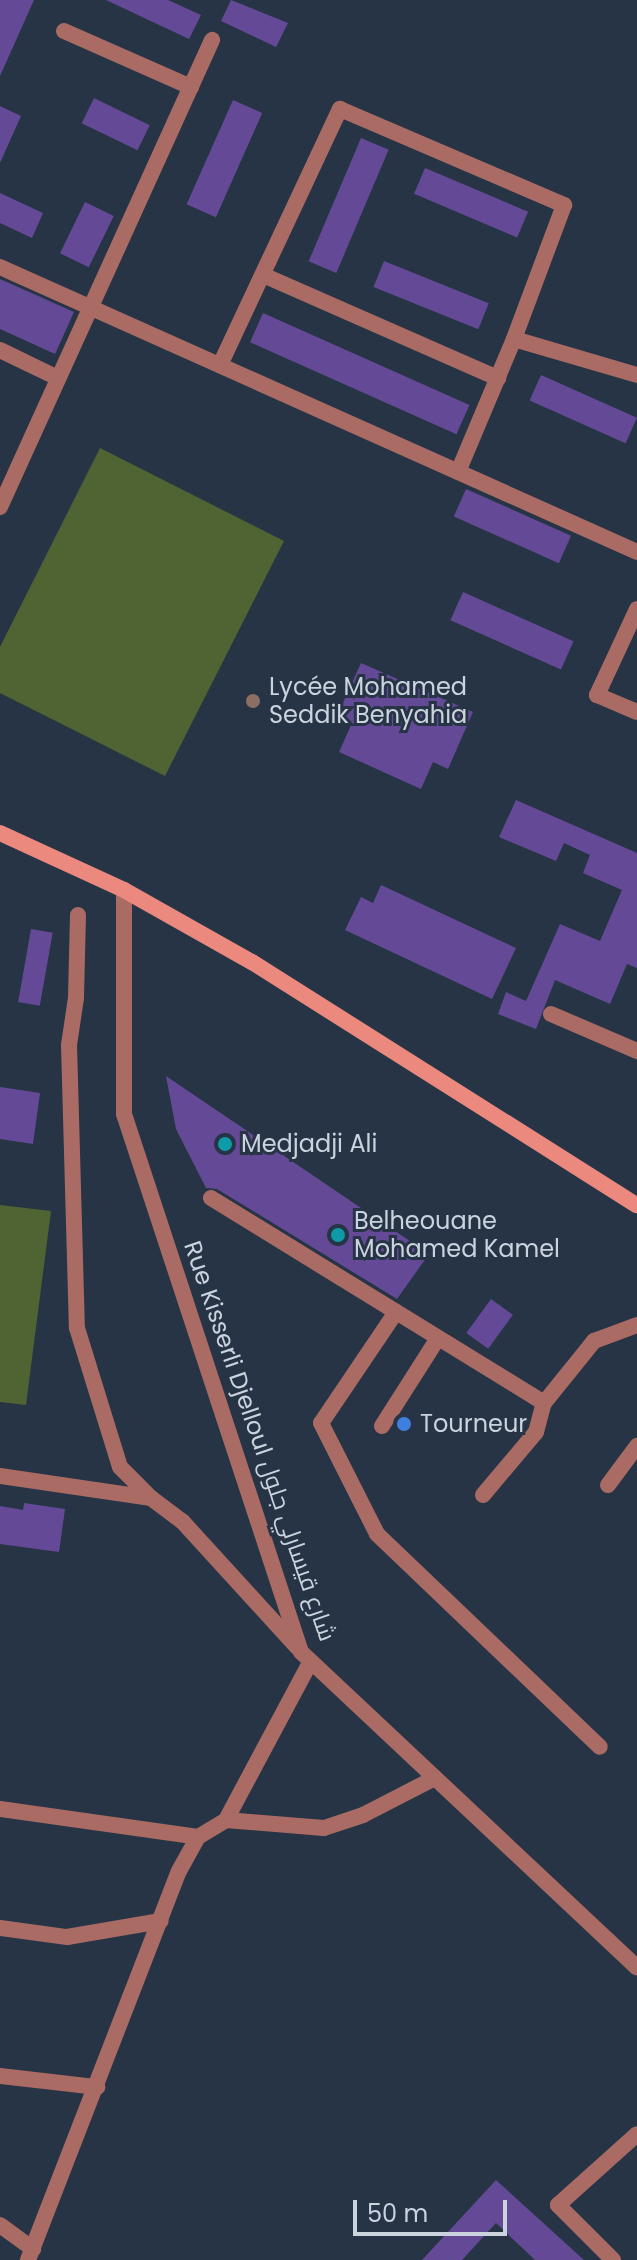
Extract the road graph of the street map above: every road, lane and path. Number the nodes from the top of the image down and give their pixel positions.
1 (64, 31) dead end
2 (212, 40) dead end
3 (191, 87) junction
4 (0, 267) edge
5 (263, 275) junction
6 (90, 307) junction
7 (514, 339) junction
8 (0, 350) edge
9 (220, 365) junction
10 (637, 375) edge
11 (58, 378) junction
12 (498, 378) junction
13 (458, 472) junction
14 (0, 507) edge
15 (637, 552) edge
16 (637, 609) edge
17 (637, 712) edge
18 (0, 833) edge
19 (124, 890) junction
20 (78, 915) dead end
21 (551, 1014) dead end
22 (637, 1051) edge
23 (211, 1198) dead end
24 (637, 1205) edge
25 (396, 1312) junction
26 (637, 1325) edge
27 (438, 1338) junction
28 (544, 1403) junction
29 (382, 1426) dead end
30 (637, 1446) edge
31 (0, 1476) edge
32 (608, 1485) dead end
33 (483, 1495) dead end
34 (151, 1498) junction
35 (306, 1657) junction
36 (600, 1747) dead end
37 (435, 1778) junction
38 (0, 1809) edge
39 (226, 1820) junction
40 (198, 1837) junction
41 (161, 1921) junction
42 (0, 1928) edge
43 (637, 1967) edge
44 (0, 2076) edge
45 (97, 2087) junction
46 (637, 2134) edge
47 (0, 2225) edge
48 (30, 2255) edge
49 (613, 2260) edge

1 - 3 street
2 - 3 street
3 - 6 street
4 - 6 street
5 - 7 street
5 - 9 street
5 - 12 street
6 - 9 street
6 - 11 street
7 - 10 street
7 - 12 street
8 - 11 street
9 - 13 street
11 - 14 street
12 - 13 street
13 - 15 street
16 - 17 street
18 - 19 main road
19 - 24 main road
19 - 35 street, Rue Kisserli Djelloul شارع قيسارلي جلول
20 - 34 street
21 - 22 street
23 - 25 street
25 - 27 street
25 - 36 street
26 - 28 street
27 - 28 street
27 - 29 street
28 - 33 street
30 - 32 street
31 - 34 street
34 - 35 street
35 - 37 street, Rue Kisserli Djelloul شارع قيسارلي جلول
35 - 39 street
37 - 39 street
37 - 43 street, Rue Kisserli Djelloul شارع قيسارلي جلول
38 - 40 street
39 - 40 street
40 - 41 street
41 - 42 street
41 - 45 street
44 - 45 street
45 - 48 street
46 - 49 street
47 - 48 street

